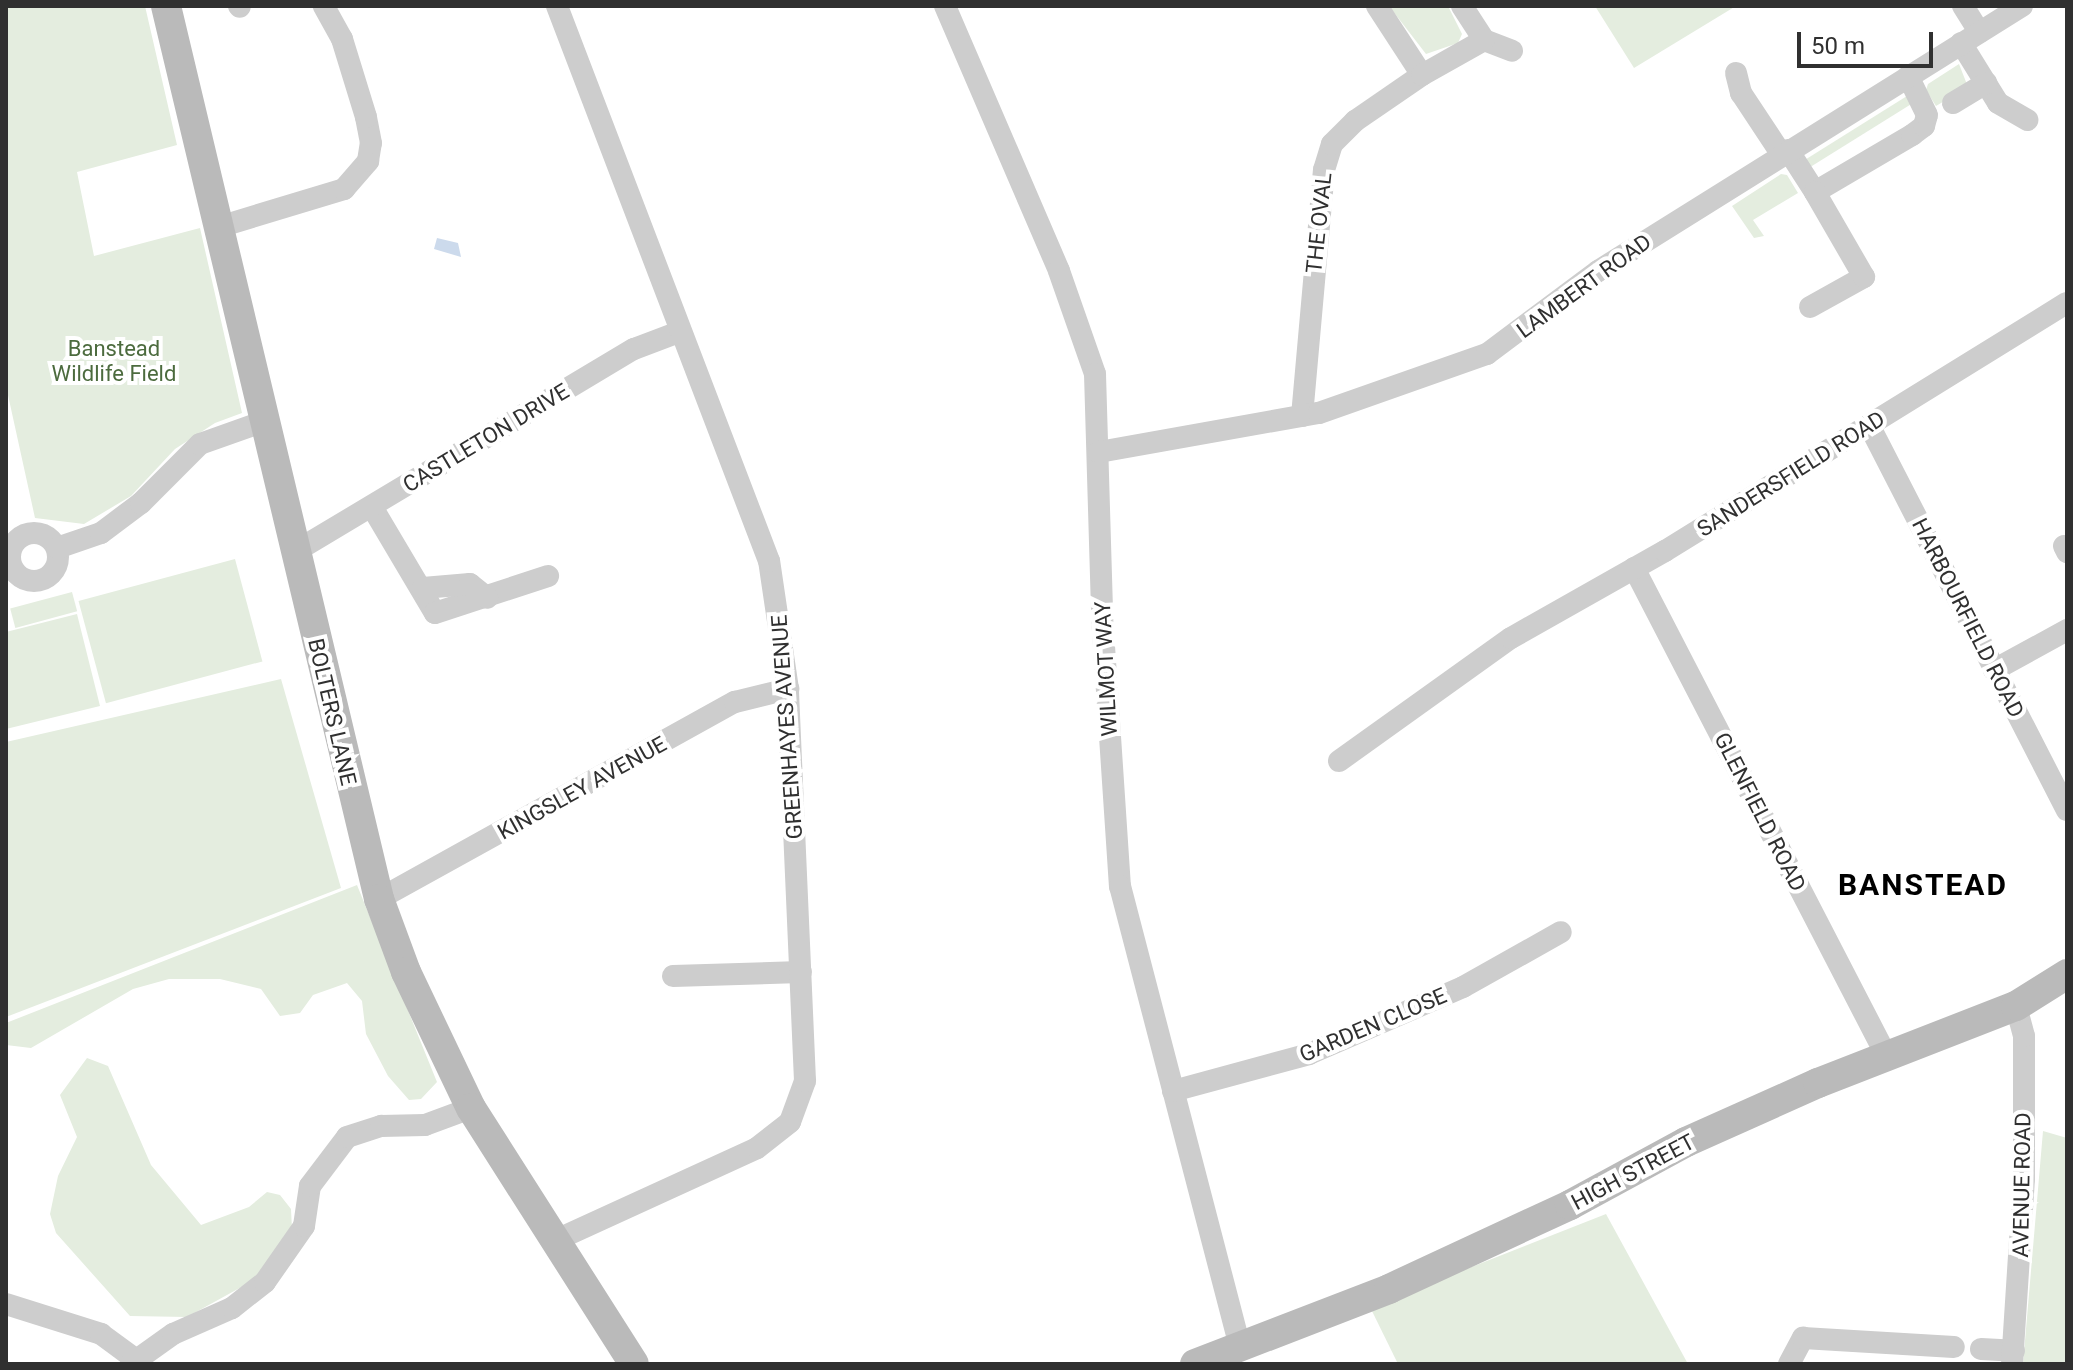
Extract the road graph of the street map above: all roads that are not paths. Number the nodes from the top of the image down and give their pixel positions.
1 (166, 6) edge
2 (324, 6) edge
3 (557, 6) edge
4 (945, 6) edge
5 (1377, 6) edge
6 (1462, 6) edge
7 (1963, 6) edge
8 (2022, 6) edge
9 (1970, 38) junction
10 (1484, 40) junction
11 (1512, 51) dead end
12 (1736, 73) dead end
13 (1422, 75) junction
14 (1908, 76) junction
15 (1986, 83) junction
16 (1953, 103) dead end
17 (2028, 120) dead end
18 (1785, 152) junction
19 (1815, 192) junction
20 (219, 227) junction
21 (2067, 303) edge
22 (1810, 307) dead end
23 (679, 332) junction
24 (1302, 416) junction
25 (265, 421) junction
26 (1869, 425) junction
27 (1099, 452) junction
28 (372, 507) junction
29 (57, 548) junction
30 (296, 551) junction
31 (8, 559) edge
32 (1634, 568) junction
33 (548, 576) dead end
34 (2067, 630) edge
35 (1994, 670) junction
36 (788, 689) junction
37 (1339, 761) dead end
38 (2067, 810) edge
39 (379, 899) junction
40 (1561, 932) dead end
41 (801, 972) junction
42 (2067, 974) edge
43 (673, 976) dead end
44 (2016, 1006) junction
45 (1886, 1055) junction
46 (1173, 1091) junction
47 (471, 1108) junction
48 (554, 1241) junction
49 (6, 1304) edge
50 (1240, 1346) junction
51 (1954, 1347) dead end
52 (1981, 1349) dead end
53 (2013, 1358) edge
54 (133, 1362) edge
55 (634, 1364) edge
56 (1195, 1364) edge
57 (1789, 1364) edge

1 - 20 main road, BOLTERS LANE
2 - 20 street
3 - 23 street, GREENHAYES AVENUE
4 - 27 street, WILMOT WAY
5 - 13 street
6 - 10 street
7 - 9 street
8 - 9 street, LAMBERT ROAD
9 - 14 street, LAMBERT ROAD
9 - 15 street
10 - 11 street
10 - 13 street, THE OVAL
12 - 18 street
13 - 24 street, THE OVAL
14 - 18 street, LAMBERT ROAD
14 - 19 street
15 - 16 street
15 - 17 street
18 - 19 street
18 - 24 street, LAMBERT ROAD
19 - 22 street
20 - 25 main road, BOLTERS LANE
21 - 26 street, SANDERSFIELD ROAD
23 - 28 street, CASTLETON DRIVE
23 - 36 street, GREENHAYES AVENUE
24 - 27 street, LAMBERT ROAD
25 - 29 street
25 - 30 main road, BOLTERS LANE
26 - 32 street, SANDERSFIELD ROAD
26 - 35 street, HARBOURFIELD ROAD
27 - 46 street, WILMOT WAY
28 - 30 street, CASTLETON DRIVE
28 - 33 street
29 - 31 street
29 - 31 street
30 - 39 main road, BOLTERS LANE
32 - 37 street, SANDERSFIELD ROAD
32 - 45 street, GLENFIELD ROAD
34 - 35 street
35 - 38 street, HARBOURFIELD ROAD
36 - 39 street, KINGSLEY AVENUE
36 - 41 street, GREENHAYES AVENUE
39 - 47 main road, BOLTERS LANE
40 - 46 street, GARDEN CLOSE
41 - 43 street
41 - 48 street, GREENHAYES AVENUE
42 - 44 main road, HIGH STREET
44 - 45 main road, HIGH STREET
44 - 53 street, AVENUE ROAD
45 - 50 main road, HIGH STREET
46 - 50 street, WILMOT WAY
47 - 48 main road, BOLTERS LANE
47 - 54 street
48 - 55 main road, BOLTERS LANE
49 - 54 street
50 - 56 main road, HIGH STREET
51 - 57 street
52 - 53 street

